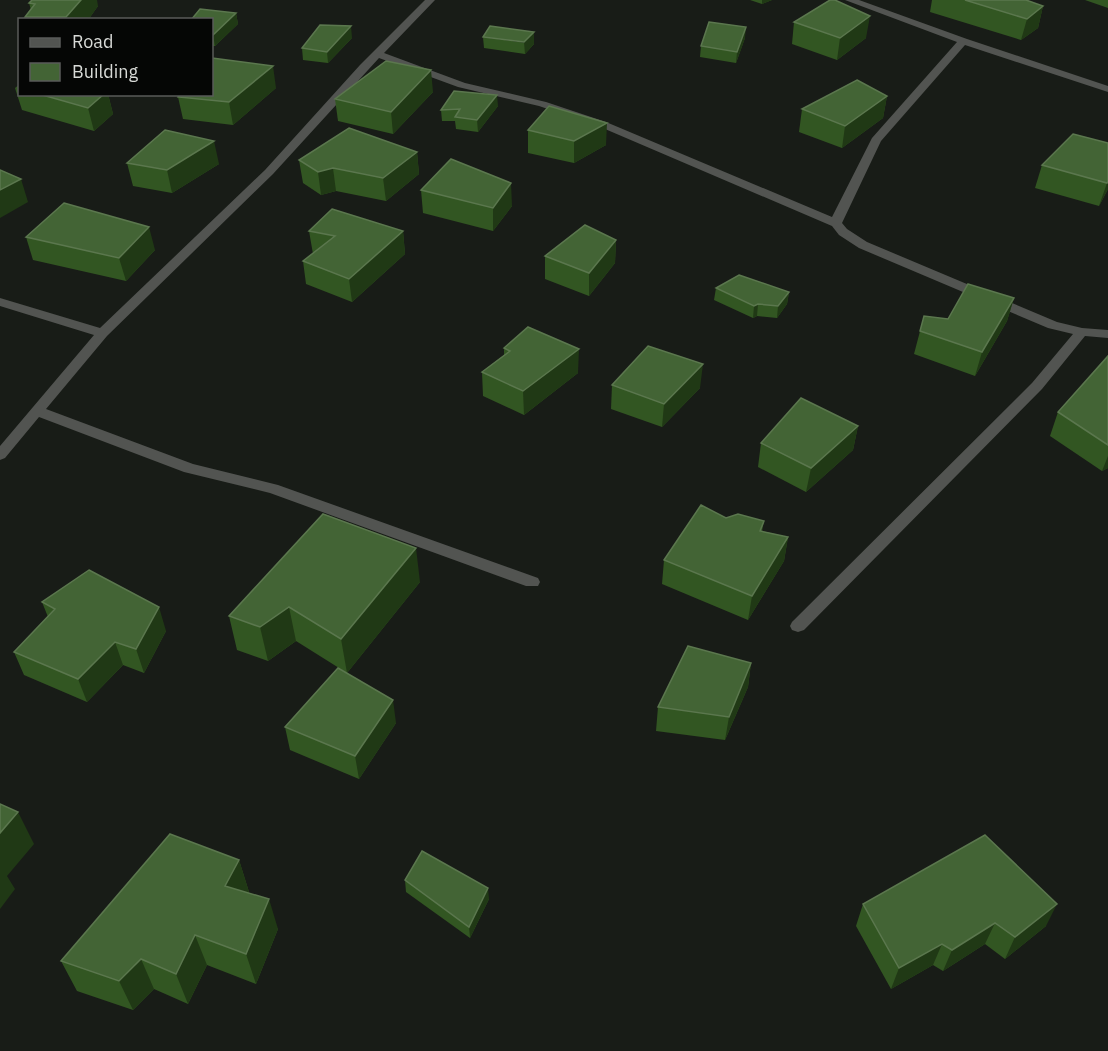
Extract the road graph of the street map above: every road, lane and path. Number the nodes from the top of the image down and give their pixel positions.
1 (430, 0) edge
2 (850, 0) edge
3 (963, 41) junction
4 (377, 54) junction
5 (1108, 89) edge
6 (837, 223) junction
7 (0, 302) edge
8 (1082, 332) junction
9 (102, 333) junction
10 (1108, 334) edge
11 (37, 411) junction
12 (0, 455) edge
13 (532, 582) dead end
14 (798, 626) dead end

1 - 4 street
2 - 3 street
3 - 5 street
3 - 6 street
4 - 6 street
4 - 9 street
6 - 8 street
7 - 9 street
8 - 10 street
8 - 14 street
9 - 11 street
11 - 12 street
11 - 13 street

